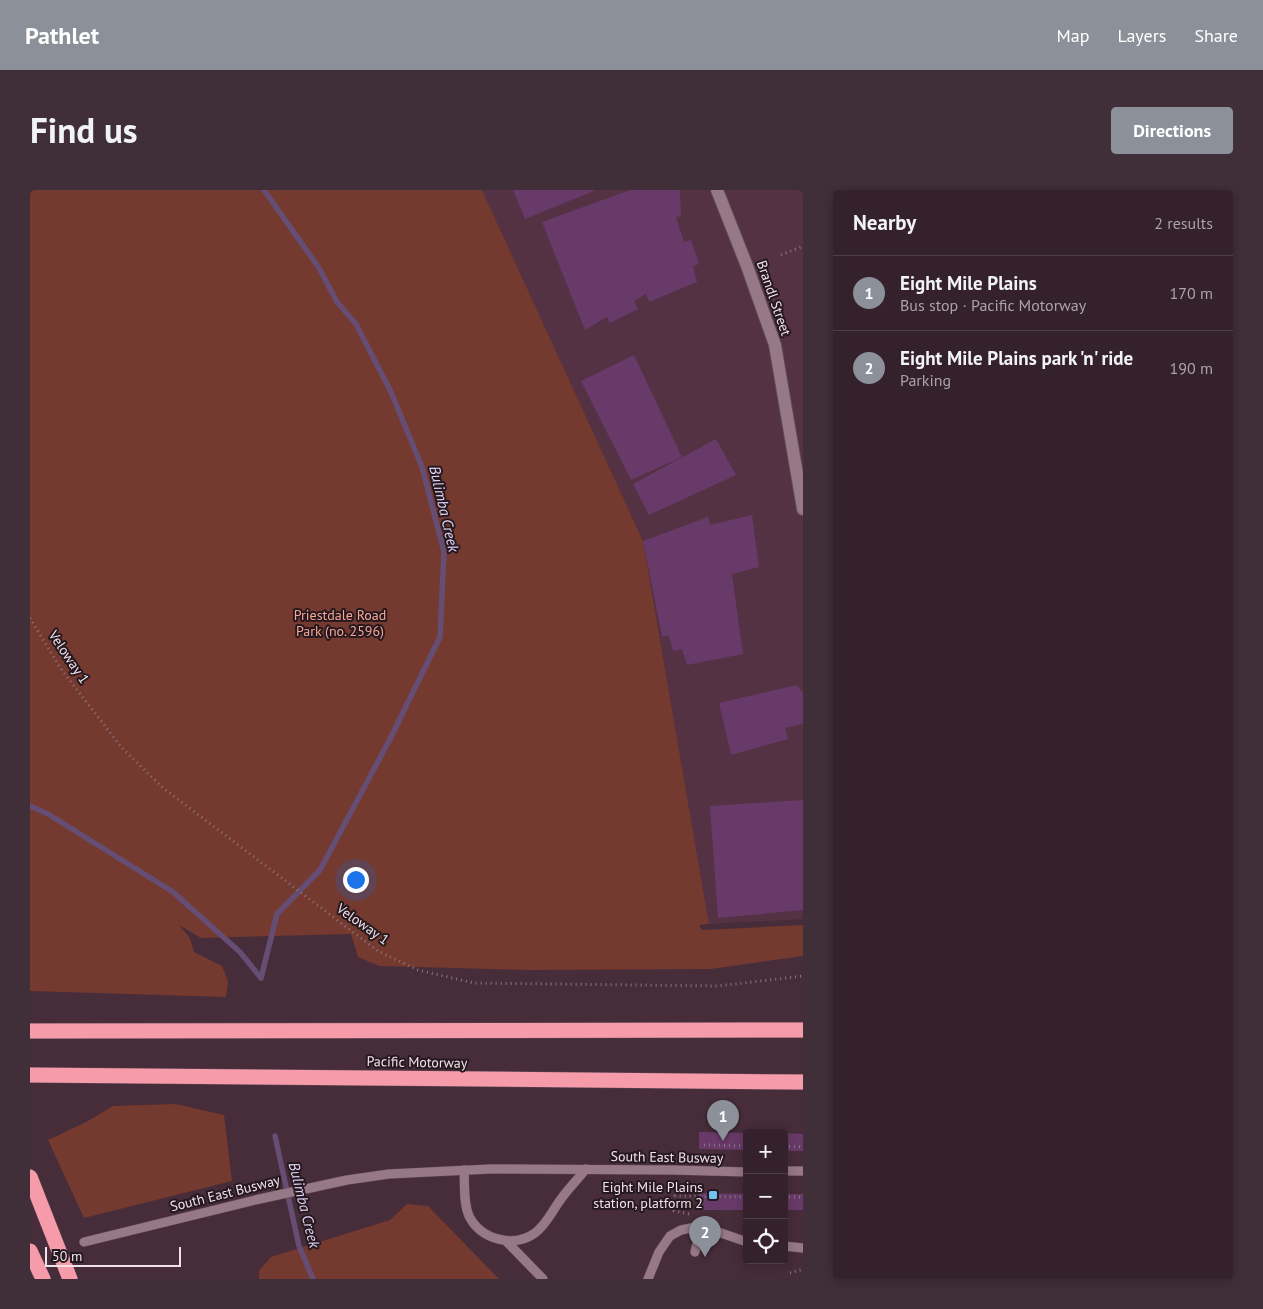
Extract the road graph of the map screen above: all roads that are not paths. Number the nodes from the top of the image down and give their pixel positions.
1 (717, 190) edge
2 (803, 509) edge
3 (803, 1030) edge
4 (30, 1031) edge
5 (30, 1076) edge
6 (803, 1082) edge
7 (464, 1170) junction
8 (586, 1170) junction
9 (803, 1171) edge
10 (743, 1172) edge
11 (788, 1172) edge
12 (30, 1177) edge
13 (701, 1226) junction
14 (743, 1241) edge
15 (84, 1242) dead end
16 (507, 1242) junction
17 (788, 1246) edge
18 (803, 1248) edge
19 (30, 1251) edge
20 (695, 1252) dead end
21 (43, 1279) edge
22 (70, 1279) edge
23 (543, 1279) edge
24 (648, 1279) edge

1 - 2 street, Brandl Street
3 - 4 highway
5 - 6 highway, Pacific Motorway
7 - 8 lane, South East Busway
7 - 15 lane, South East Busway
7 - 16 lane
8 - 10 lane, South East Busway
8 - 16 lane
9 - 11 lane
12 - 22 highway
13 - 14 lane
13 - 20 lane
13 - 24 lane
16 - 23 lane
17 - 18 lane
19 - 21 highway

